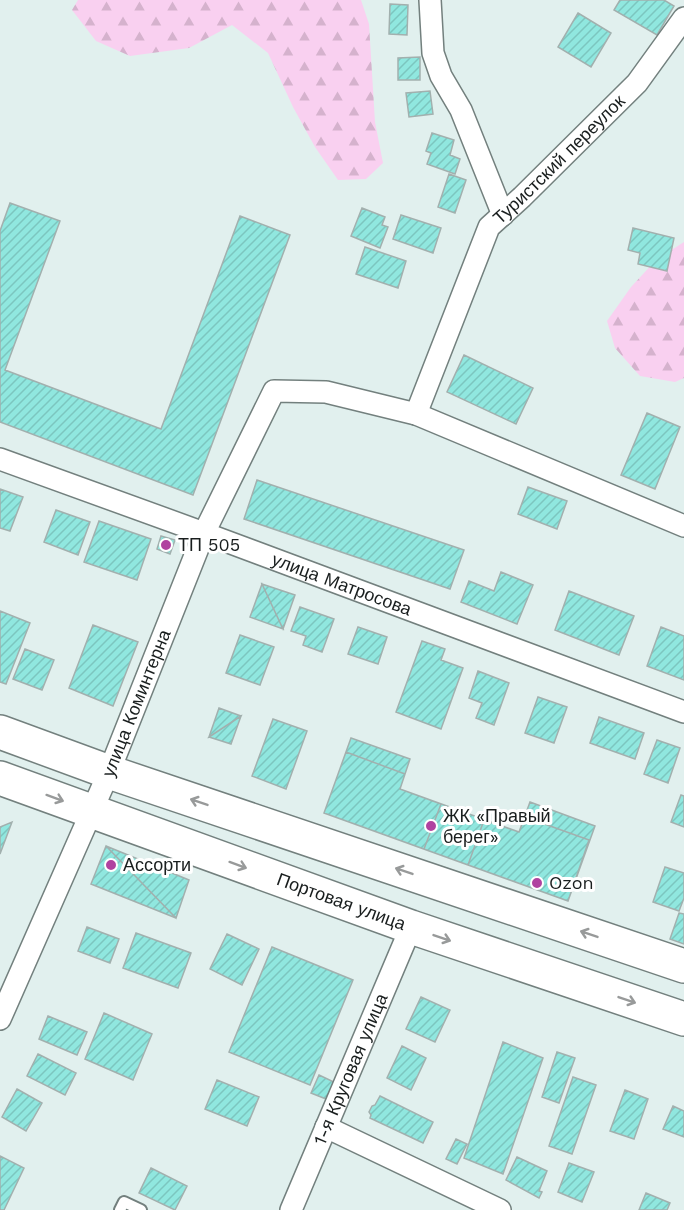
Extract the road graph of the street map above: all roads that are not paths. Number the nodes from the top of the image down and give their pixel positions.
1 (430, 0) edge
2 (684, 18) edge
3 (502, 215) junction
4 (416, 414) junction
5 (0, 459) edge
6 (684, 526) edge
7 (204, 533) junction
8 (684, 712) edge
9 (0, 732) edge
10 (109, 772) junction
11 (0, 778) edge
12 (92, 812) junction
13 (411, 927) junction
14 (684, 966) edge
15 (0, 1019) edge
16 (684, 1019) edge
17 (326, 1127) junction
18 (120, 1210) edge
19 (141, 1210) edge
20 (291, 1210) edge
21 (500, 1210) edge

1 - 3 street
2 - 3 street, Туристский переулок
3 - 4 street, Туристский переулок
4 - 6 street
4 - 7 street, улица Коминтерна
5 - 7 street, улица Матросова
7 - 8 street, улица Матросова
7 - 10 street, улица Коминтерна
9 - 10 main road
10 - 12 street, улица Коминтерна
14 -> 10 main road
11 -> 12 main road, Портовая улица
12 -> 13 main road, Портовая улица
12 - 15 street, улица Коминтерна
13 -> 16 main road, Портовая улица
13 - 17 street, 1-я Круговая улица
17 - 20 street, 1-я Круговая улица
17 - 21 street
18 - 19 lane

